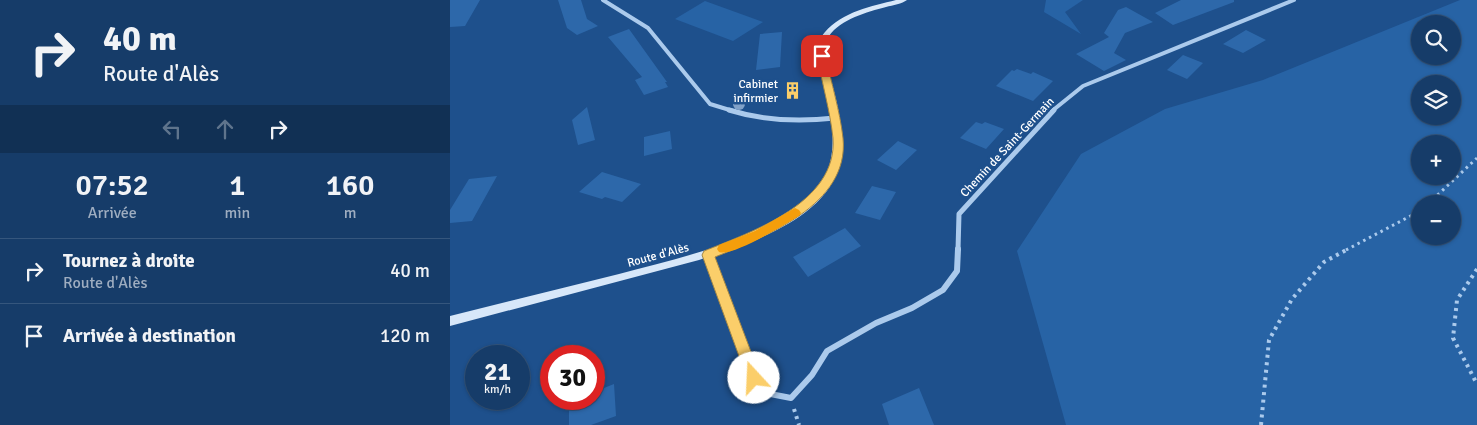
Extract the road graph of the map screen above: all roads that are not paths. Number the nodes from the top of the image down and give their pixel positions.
1 (603, 0) edge
2 (904, 0) edge
3 (1294, 0) edge
4 (835, 118) junction
5 (708, 255) junction
6 (450, 320) edge

1 - 4 street
2 - 4 main road, Route d'Alès
3 - 5 street, Chemin de Saint-Germain
4 - 5 main road, Route d'Alès
5 - 6 main road, Route d'Alès

